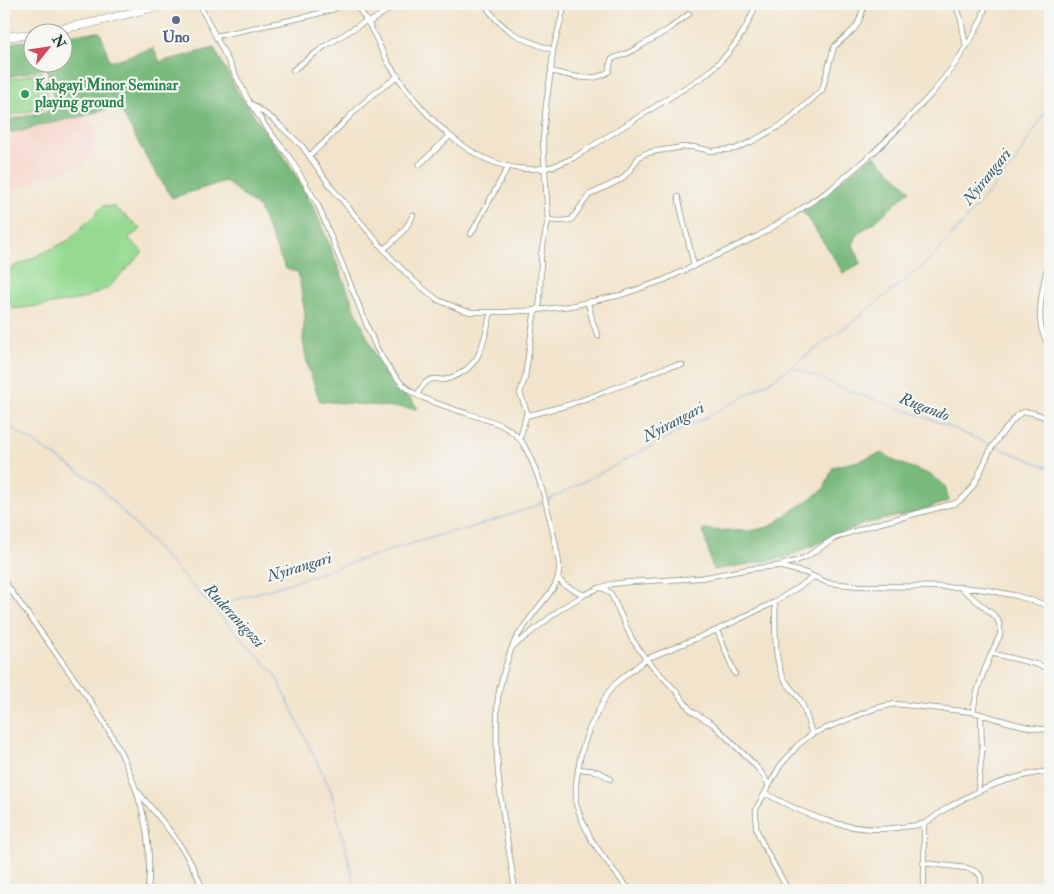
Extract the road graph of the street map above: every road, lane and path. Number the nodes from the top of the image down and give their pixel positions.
1 (166, 4) edge
2 (199, 4) edge
3 (342, 4) edge
4 (356, 4) edge
5 (397, 4) edge
6 (485, 4) edge
7 (565, 4) edge
8 (756, 4) edge
9 (864, 4) edge
10 (956, 4) edge
11 (986, 4) edge
12 (689, 14) dead end
13 (367, 22) junction
14 (72, 27) edge
15 (22, 35) edge
16 (216, 36) junction
17 (4, 37) edge
18 (966, 47) junction
19 (553, 50) junction
20 (293, 70) dead end
21 (552, 71) junction
22 (398, 76) junction
23 (250, 103) junction
24 (450, 136) junction
25 (309, 156) junction
26 (419, 165) dead end
27 (508, 167) junction
28 (545, 168) junction
29 (678, 196) dead end
30 (413, 215) dead end
31 (548, 220) junction
32 (471, 234) dead end
33 (384, 250) junction
34 (1050, 260) edge
35 (694, 266) junction
36 (588, 303) junction
37 (537, 310) junction
38 (491, 312) junction
39 (598, 336) dead end
40 (1050, 348) edge
41 (682, 364) dead end
42 (416, 395) junction
43 (526, 416) junction
44 (1050, 418) edge
45 (520, 439) junction
46 (777, 566) junction
47 (814, 577) junction
48 (558, 578) junction
49 (4, 581) edge
50 (960, 587) junction
51 (599, 588) junction
52 (584, 595) junction
53 (775, 602) junction
54 (1050, 606) edge
55 (717, 630) junction
56 (513, 646) junction
57 (991, 653) junction
58 (646, 659) junction
59 (1050, 668) edge
60 (735, 674) dead end
61 (973, 712) junction
62 (981, 715) junction
63 (1050, 730) edge
64 (812, 734) junction
65 (578, 768) junction
66 (1050, 771) edge
67 (610, 779) dead end
68 (769, 786) junction
69 (137, 791) junction
70 (978, 791) junction
71 (765, 793) junction
72 (924, 824) junction
73 (923, 863) junction
74 (148, 890) edge
75 (203, 890) edge
76 (515, 890) edge
77 (634, 890) edge
78 (788, 890) edge
79 (924, 890) edge
80 (980, 890) edge

1 - 14 highway
2 - 16 street
3 - 16 street
4 - 13 street
5 - 13 street
6 - 19 street
7 - 19 street
8 - 28 street
9 - 31 street
10 - 18 street
11 - 18 street
12 - 21 street
13 - 20 street
13 - 22 street
15 - 17 highway
16 - 23 street
18 - 35 street
19 - 21 street
21 - 28 street
22 - 24 street
22 - 25 street
23 - 25 street
23 - 42 street
24 - 26 street
24 - 27 street
25 - 33 street
27 - 28 street
27 - 32 street
28 - 31 street
29 - 35 street
30 - 33 street
31 - 37 street
33 - 38 street
34 - 40 street
35 - 36 street
36 - 37 street
36 - 39 street
37 - 38 street
37 - 43 street
38 - 42 street
41 - 43 street
42 - 45 street
43 - 45 street
44 - 46 street
45 - 48 street
46 - 47 street
46 - 51 street
47 - 50 street
47 - 53 street
48 - 52 street
48 - 56 street
49 - 69 street
50 - 54 street
50 - 57 street
51 - 52 street
51 - 58 street
52 - 56 street
53 - 55 street
53 - 64 street
55 - 58 street
55 - 60 street
56 - 76 street
57 - 59 street
57 - 61 street
58 - 65 street
58 - 68 street
61 - 62 street
61 - 64 street
62 - 63 street
62 - 70 street
64 - 68 street
65 - 67 street
65 - 77 street
66 - 70 street
68 - 71 street
69 - 74 street
69 - 75 street
70 - 72 street
71 - 72 street
71 - 78 street
72 - 73 street
73 - 79 street
73 - 80 street

